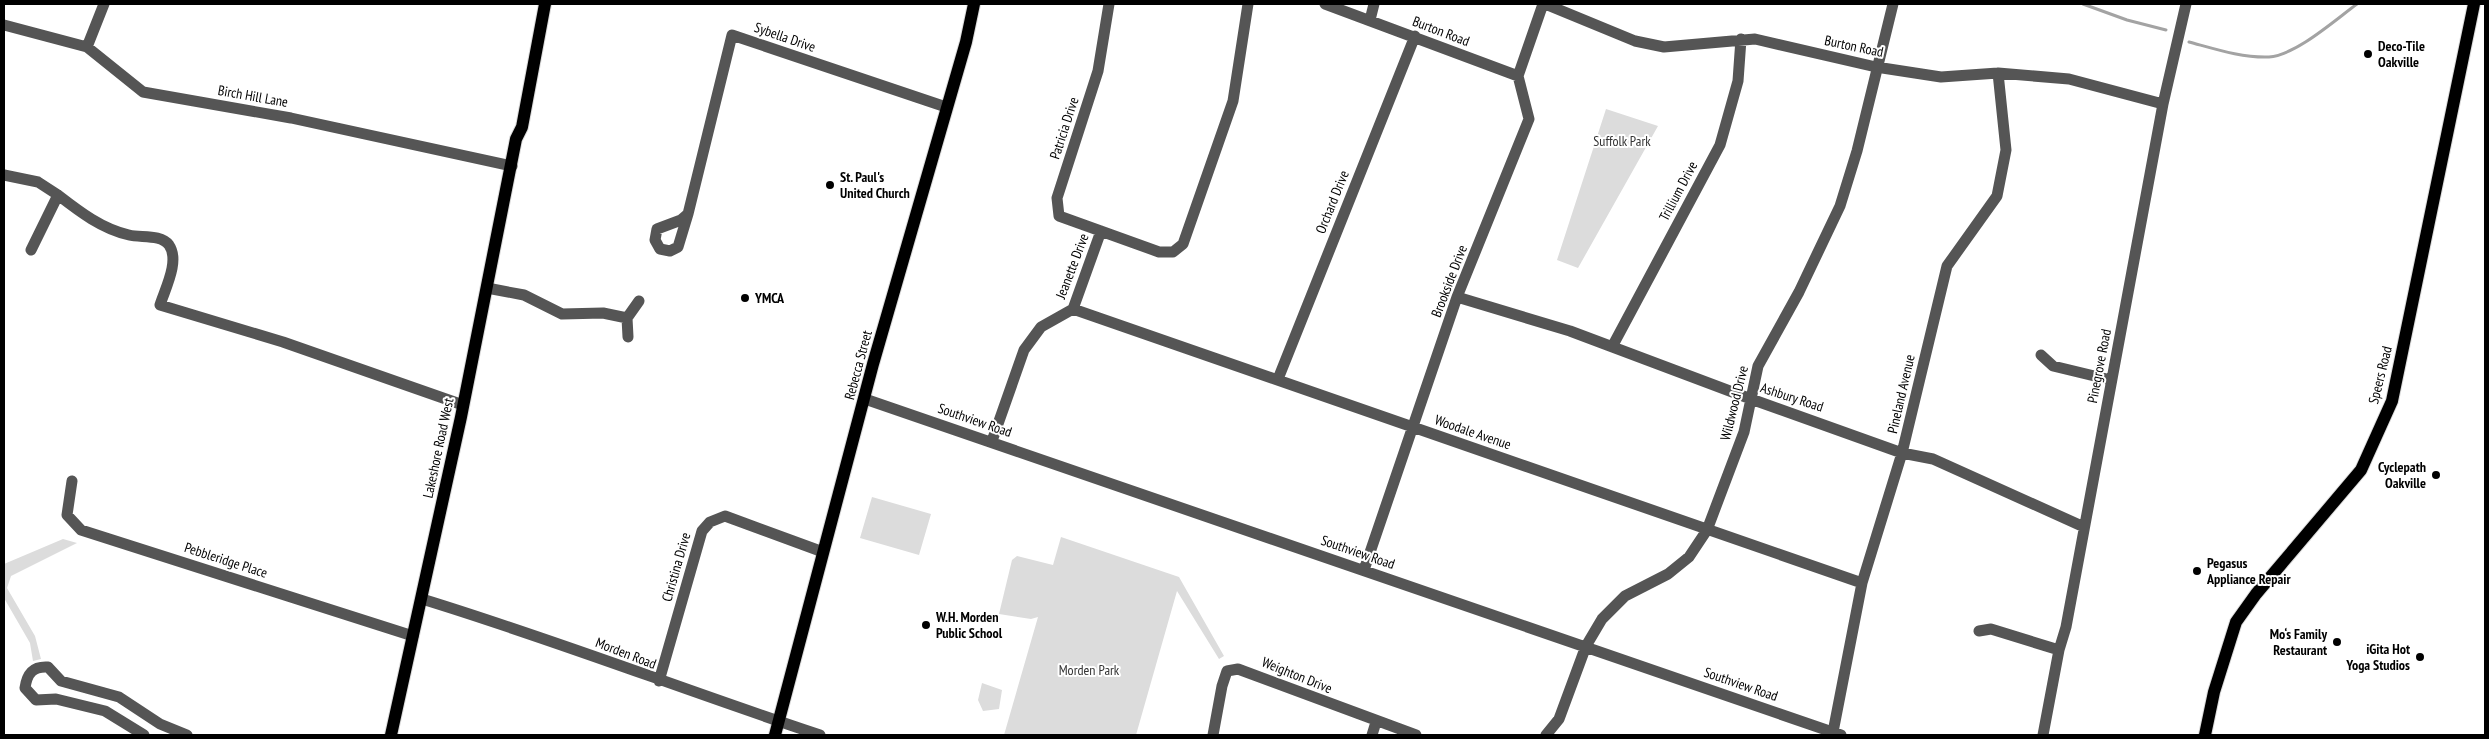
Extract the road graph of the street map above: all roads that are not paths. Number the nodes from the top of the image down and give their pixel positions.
1 (104, 4) edge
2 (545, 4) edge
3 (974, 4) edge
4 (1109, 4) edge
5 (1248, 4) edge
6 (1325, 4) edge
7 (1374, 4) edge
8 (1544, 4) edge
9 (1893, 4) edge
10 (2186, 4) edge
11 (2474, 4) edge
12 (1370, 20) junction
13 (4, 25) edge
14 (1414, 36) junction
15 (1741, 39) junction
16 (87, 47) junction
17 (1876, 67) junction
18 (1998, 73) junction
19 (1518, 76) junction
20 (2163, 104) junction
21 (946, 107) junction
22 (512, 166) junction
23 (4, 175) edge
24 (58, 195) junction
25 (688, 214) dead end
26 (1101, 231) junction
27 (31, 250) dead end
28 (487, 288) junction
29 (1458, 297) junction
30 (639, 301) dead end
31 (1073, 309) junction
32 (628, 318) junction
33 (628, 337) dead end
34 (1612, 347) junction
35 (2041, 355) dead end
36 (1278, 379) junction
37 (2111, 380) junction
38 (865, 399) junction
39 (1751, 399) junction
40 (463, 405) junction
41 (1413, 427) junction
42 (992, 442) junction
43 (1902, 453) junction
44 (72, 481) dead end
45 (2084, 526) junction
46 (1707, 530) junction
47 (823, 552) junction
48 (1364, 570) junction
49 (1862, 583) junction
50 (422, 599) junction
51 (1979, 631) dead end
52 (413, 636) junction
53 (1586, 646) junction
54 (2060, 650) junction
55 (61, 681) junction
56 (659, 681) junction
57 (56, 699) junction
58 (145, 715) junction
59 (779, 722) junction
60 (1376, 722) junction
61 (139, 732) edge
62 (1837, 734) edge
63 (187, 735) edge
64 (391, 735) edge
65 (775, 735) edge
66 (820, 735) edge
67 (1213, 735) edge
68 (1372, 735) edge
69 (1416, 735) edge
70 (1546, 735) edge
71 (2043, 735) edge
72 (2205, 735) edge

1 - 16 street
2 - 22 main road, Lakeshore Road West
3 - 21 main road, Rebecca Street
4 - 26 street, Patricia Drive
5 - 26 street, Jeanette Drive
6 - 12 street, Burton Road
7 - 12 street
8 - 15 street, Burton Road
8 - 19 street
9 - 17 street, Wildwood Drive
10 - 20 street, Pinegrove Road
11 - 72 main road, Speers Road
12 - 14 street, Burton Road
13 - 16 street, Birch Hill Lane
14 - 19 street, Burton Road
14 - 36 street, Orchard Drive
15 - 17 street, Burton Road
15 - 34 street, Trillium Drive
16 - 22 street, Birch Hill Lane
17 - 18 street, Burton Road
17 - 39 street, Wildwood Drive
18 - 20 street, Burton Road
18 - 43 street, Pineland Avenue
19 - 29 street, Brookside Drive
20 - 37 street, Pinegrove Road
21 - 25 street, Sybella Drive
21 - 38 main road, Rebecca Street
22 - 28 main road, Lakeshore Road West
23 - 24 street
24 - 27 street
24 - 40 street
26 - 31 street, Jeanette Drive
28 - 32 street
28 - 40 main road, Lakeshore Road West
29 - 34 street, Ashbury Road
29 - 41 street, Brookside Drive
30 - 32 street
31 - 36 street, Woodale Avenue
31 - 42 street, Jeanette Drive
32 - 33 street
34 - 39 street, Ashbury Road
35 - 37 street
36 - 41 street, Woodale Avenue
37 - 45 street, Pinegrove Road
38 - 42 street, Southview Road
38 - 47 main road, Rebecca Street
39 - 43 street, Ashbury Road
39 - 46 street, Wildwood Drive
40 - 50 main road, Lakeshore Road West
41 - 46 street, Woodale Avenue
41 - 48 street, Brookside Drive
42 - 48 street, Southview Road
43 - 45 street, Ashbury Road
43 - 49 street, Pineland Avenue
44 - 52 street, Pebbleridge Place
45 - 54 street, Pinegrove Road
46 - 49 street, Woodale Avenue
46 - 53 street, Wildwood Drive
47 - 56 street, Christina Drive
47 - 59 main road, Rebecca Street
48 - 53 street, Southview Road
49 - 62 street, Pineland Avenue
50 - 52 main road, Lakeshore Road West
50 - 56 street, Morden Road
51 - 54 street
52 - 64 main road, Lakeshore Road West
53 - 62 street, Southview Road
53 - 70 street, Wildwood Drive
54 - 71 street, Pinegrove Road
55 - 57 street
55 - 57 street
55 - 58 street
56 - 59 street, Morden Road
57 - 61 street
58 - 61 street
58 - 63 street
59 - 65 main road, Rebecca Street
59 - 66 street, Morden Road
60 - 67 street, Weighton Drive
60 - 68 street
60 - 69 street, Weighton Drive

